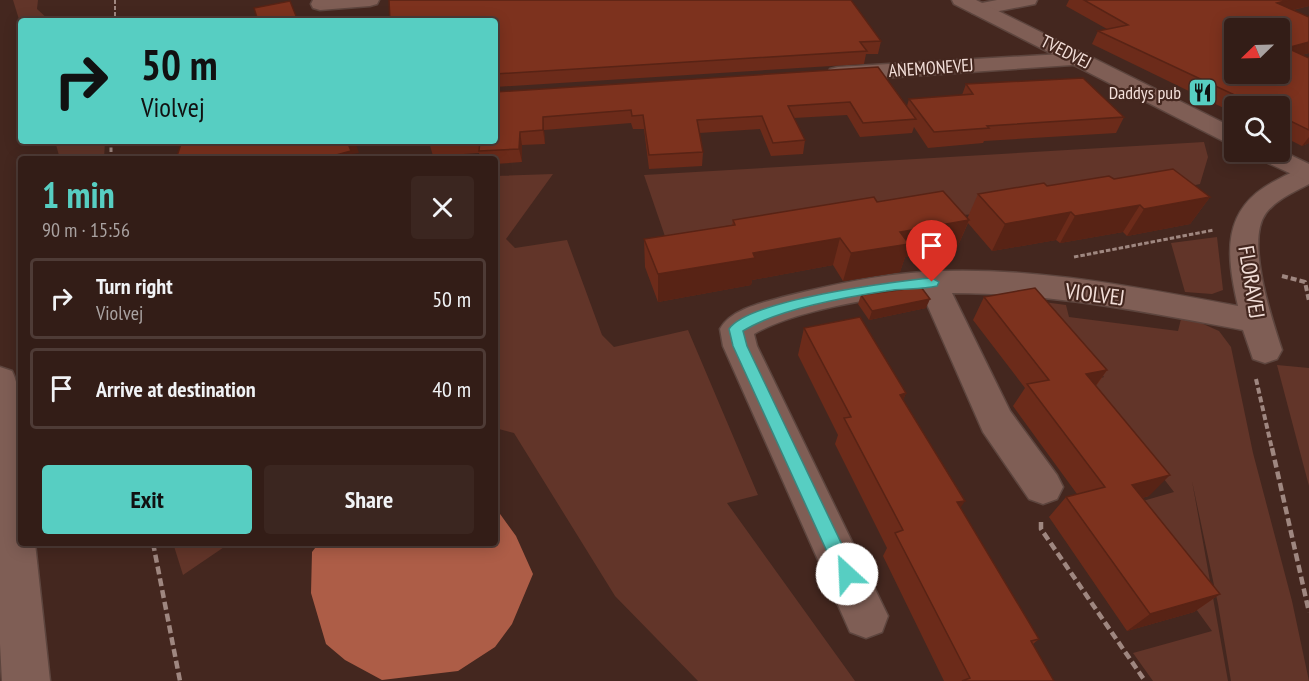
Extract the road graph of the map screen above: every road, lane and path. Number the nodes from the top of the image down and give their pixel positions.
1 (115, 0) edge
2 (370, 0) edge
3 (1028, 0) edge
4 (970, 4) edge
5 (322, 8) edge
6 (115, 18) edge
7 (1079, 59) junction
8 (817, 76) edge
9 (1224, 132) edge
10 (1284, 162) edge
11 (1309, 174) edge
12 (1244, 227) junction
13 (1073, 257) dead end
14 (932, 282) junction
15 (1261, 335) junction
16 (0, 381) edge
17 (1043, 487) joint
18 (154, 546) edge
19 (1309, 612) edge
20 (866, 616) dead end
21 (26, 681) edge
22 (180, 681) edge
23 (1145, 681) edge

1 - 6 path
2 - 5 street
3 - 4 street
4 - 7 street, TVEDVEJ
7 - 8 street, ANEMONEVEJ
7 - 9 street, TVEDVEJ
10 - 11 street
11 - 12 street, FLORAVEJ
12 - 13 path
12 - 15 street, FLORAVEJ
14 - 15 street, VIOLVEJ
14 - 17 street
14 - 20 street, VIOLVEJ
15 - 19 path
16 - 21 street
17 - 23 path
18 - 22 path

